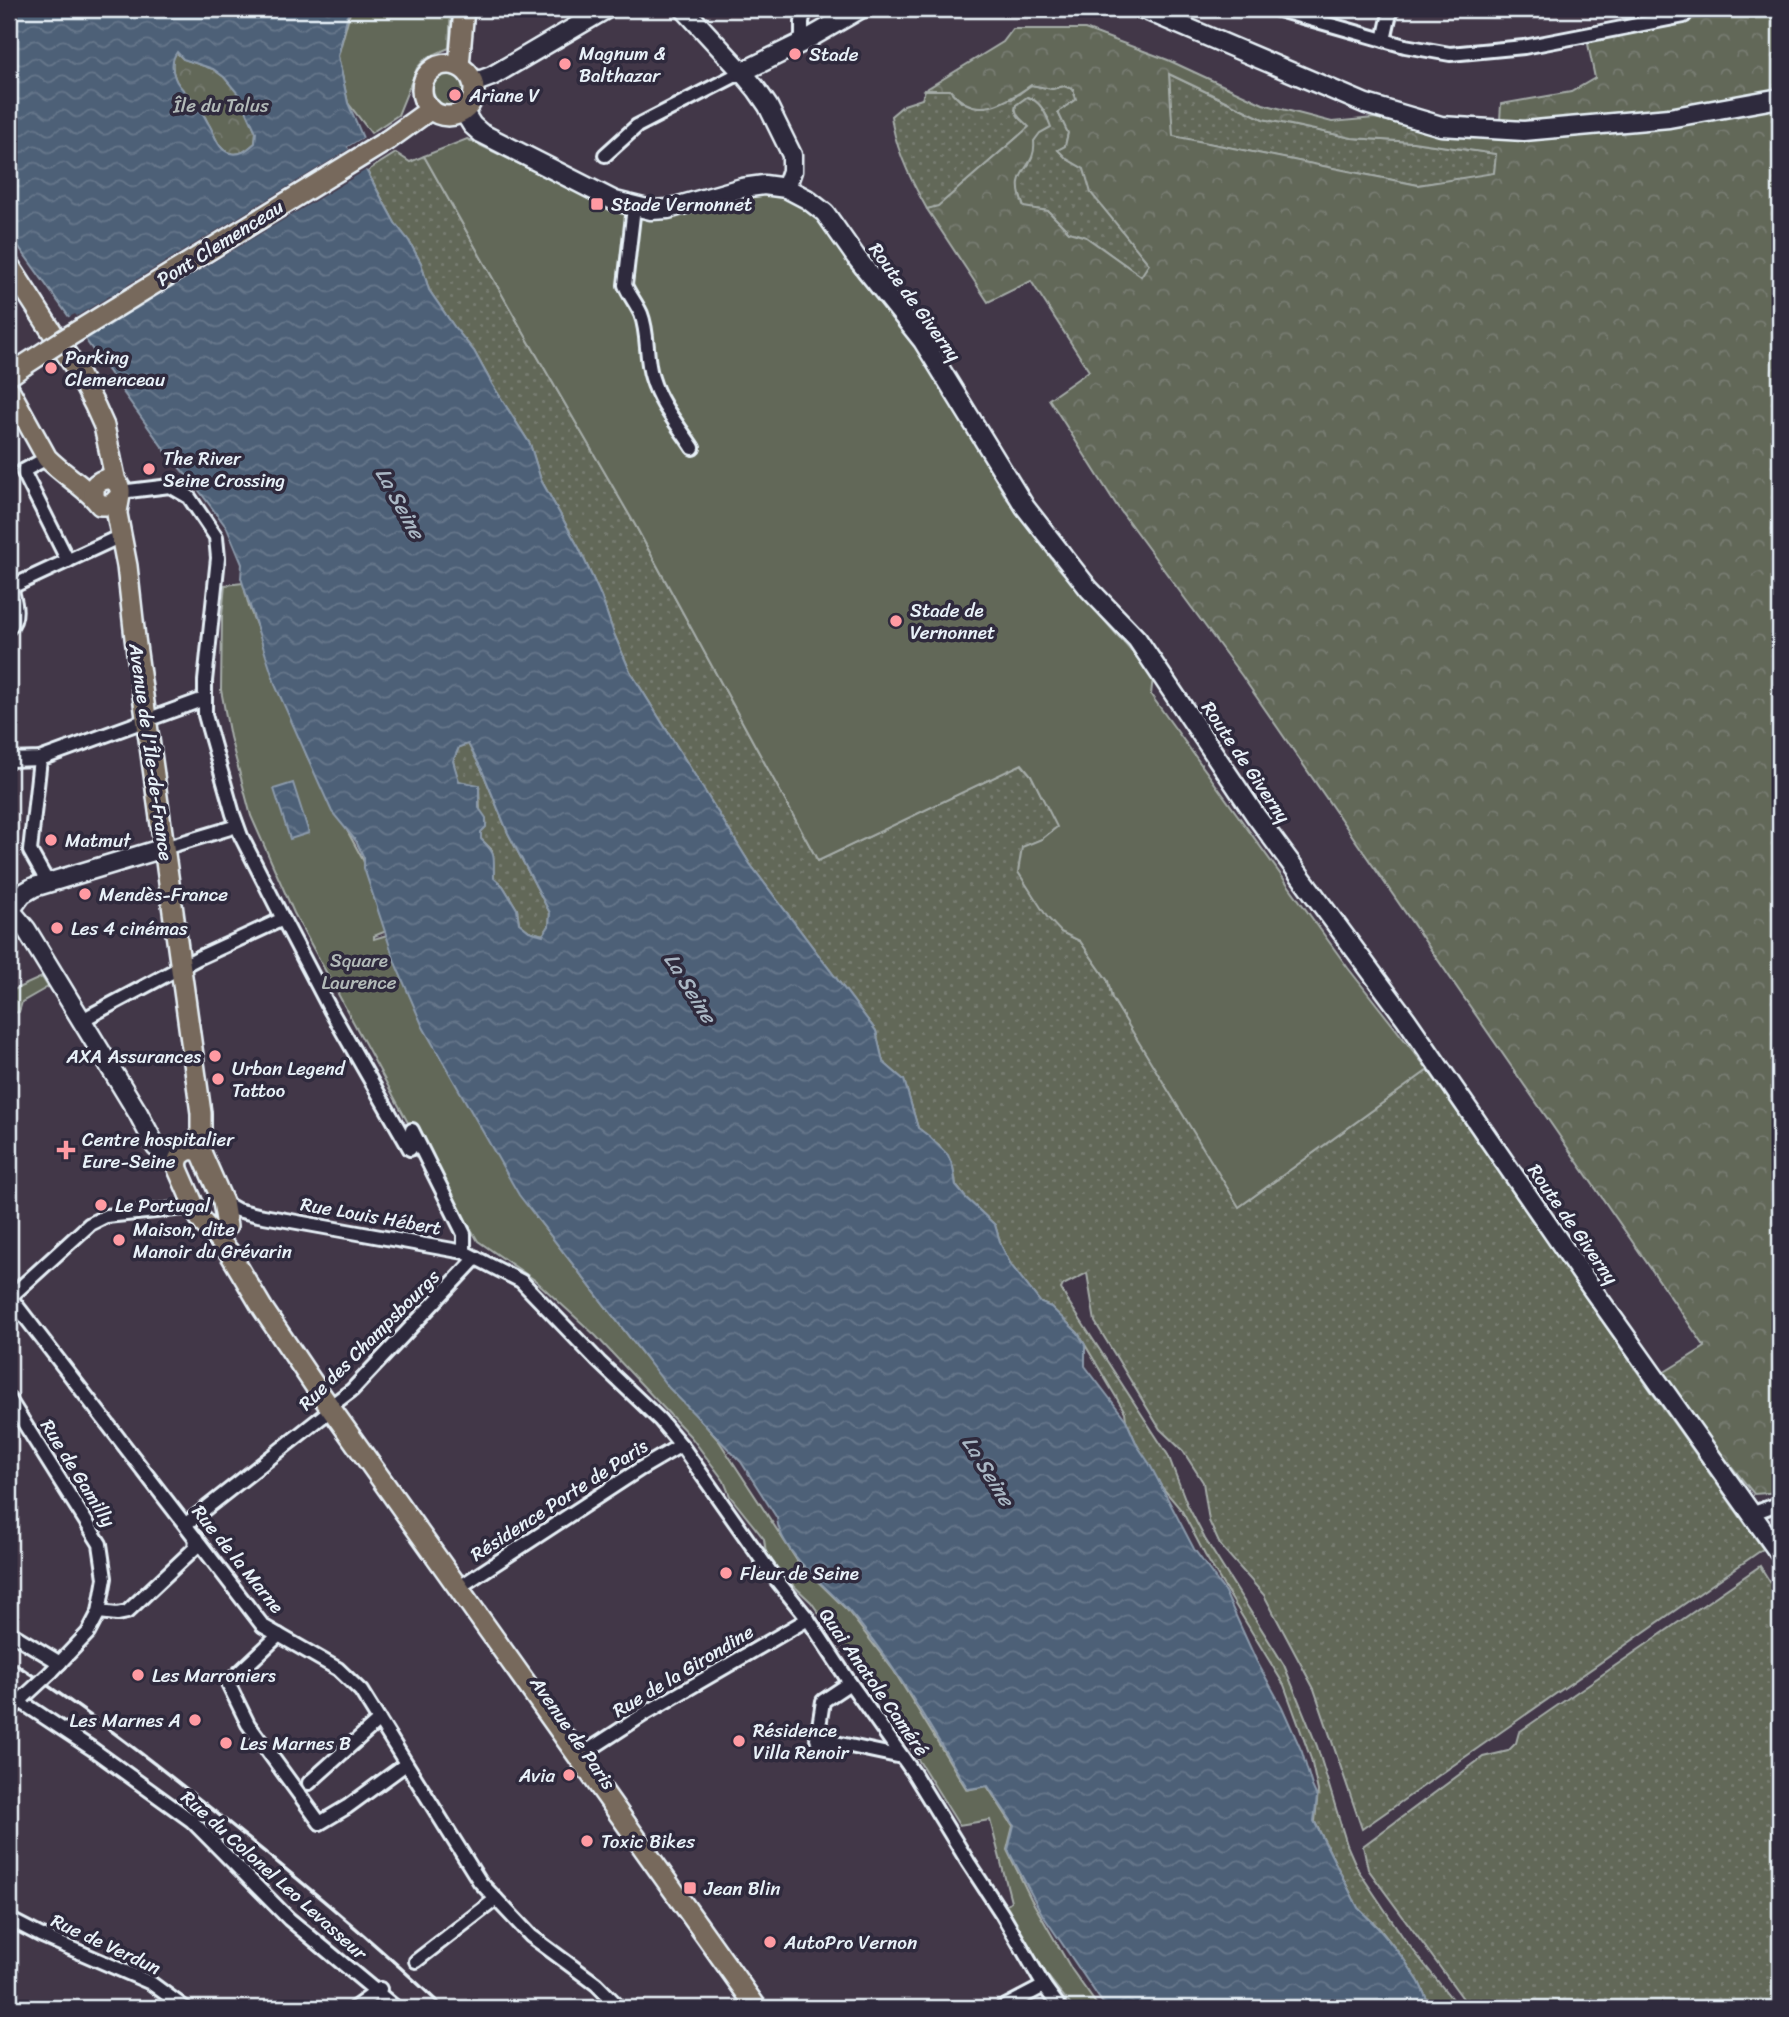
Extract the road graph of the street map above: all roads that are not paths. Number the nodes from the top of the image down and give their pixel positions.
1 (464, 9) edge
2 (606, 9) edge
3 (684, 9) edge
4 (806, 9) edge
5 (860, 9) edge
6 (1143, 9) edge
7 (1275, 9) edge
8 (1388, 9) edge
9 (1684, 16) dead end
10 (1384, 40) junction
11 (802, 42) junction
12 (459, 66) junction
13 (742, 72) junction
14 (473, 83) junction
15 (1780, 97) edge
16 (431, 109) junction
17 (464, 112) junction
18 (605, 155) dead end
19 (786, 188) junction
20 (634, 207) junction
21 (9, 265) edge
22 (16, 371) edge
23 (9, 389) edge
24 (693, 449) dead end
25 (47, 458) junction
26 (103, 490) junction
27 (112, 540) junction
28 (68, 561) junction
29 (128, 583) junction
30 (10, 587) edge
31 (9, 628) edge
32 (204, 699) junction
33 (147, 720) junction
34 (40, 759) junction
35 (9, 760) edge
36 (237, 826) junction
37 (164, 848) junction
38 (46, 883) junction
39 (10, 911) edge
40 (283, 919) junction
41 (179, 969) junction
42 (82, 1020) junction
43 (187, 1155) junction
44 (223, 1202) junction
45 (195, 1207) junction
46 (258, 1215) junction
47 (220, 1229) junction
48 (470, 1255) junction
49 (9, 1297) edge
50 (9, 1399) edge
51 (332, 1409) junction
52 (681, 1445) junction
53 (1780, 1503) edge
54 (1751, 1514) junction
55 (186, 1524) junction
56 (197, 1538) junction
57 (1780, 1554) edge
58 (462, 1585) junction
59 (99, 1612) junction
60 (808, 1619) junction
61 (9, 1632) edge
62 (279, 1635) junction
63 (56, 1668) junction
64 (850, 1683) junction
65 (14, 1706) edge
66 (379, 1720) junction
67 (582, 1754) junction
68 (902, 1757) junction
69 (407, 1764) junction
70 (309, 1783) dead end
71 (496, 1899) junction
72 (9, 1919) edge
73 (416, 1961) dead end
74 (1044, 1986) junction
75 (378, 1990) junction
76 (185, 2008) edge
77 (354, 2008) edge
78 (396, 2008) edge
79 (620, 2008) edge
80 (757, 2008) edge
81 (769, 2008) edge
82 (1002, 2008) edge
83 (1060, 2008) edge

1 - 12 main road
2 - 14 main road
3 - 13 main road
4 - 11 street
5 - 11 main road
6 - 15 main road
7 - 10 street
8 - 10 street
9 - 10 street
11 - 13 main road
12 - 14 main road
12 - 16 main road
13 - 18 street
13 - 19 main road
14 - 17 main road
16 - 17 main road
16 - 22 main road, Pont Clemenceau, bridge
17 - 20 main road
19 - 20 main road
19 - 54 main road, Route de Giverny
20 - 24 street
21 - 26 main road
23 - 25 main road
25 - 26 main road
25 - 28 street
26 - 27 main road, Avenue de l'Île-de-France
26 - 29 main road, Avenue de l'Île-de-France
26 - 32 street
27 - 28 street
27 - 29 main road, Avenue de l'Île-de-France
28 - 30 street
29 - 33 main road, Avenue de l'Île-de-France
30 - 31 street
32 - 33 street
32 - 36 street
33 - 34 street
33 - 37 main road, Avenue de l'Île-de-France
34 - 35 street
34 - 38 street
36 - 37 street
36 - 40 street
37 - 38 main road
37 - 41 main road, Avenue de l'Île-de-France
38 - 39 main road
39 - 42 main road
40 - 41 street
40 - 48 street
41 - 42 street
41 - 43 main road, Avenue de l'Île-de-France
42 - 43 main road
43 - 44 main road, Avenue de l'Île-de-France
43 - 45 main road, Avenue de l'Île-de-France
44 - 46 street, Rue Louis Hébert
44 - 47 main road, Avenue de l'Île-de-France
45 - 47 main road, Avenue de l'Île-de-France
45 - 49 street
46 - 47 street, Rue Louis Hébert
46 - 48 street, Rue Louis Hébert
47 - 51 main road, Avenue de Paris
48 - 51 street, Rue des Champsbourgs
48 - 52 street, Quai Anatole Caméré
49 - 55 street, Rue de la Marne
50 - 59 street, Rue de Gamilly
51 - 55 street, Rue des Champsbourgs
51 - 58 main road, Avenue de Paris
52 - 58 street, Résidence Porte de Paris
52 - 60 street, Quai Anatole Caméré
53 - 54 street
54 - 57 main road, Route de Giverny
55 - 56 street, Rue de la Marne
56 - 59 street
56 - 62 street, Rue de la Marne
58 - 67 main road, Avenue de Paris
59 - 63 street
60 - 64 street, Quai Anatole Caméré
60 - 67 street, Rue de la Girondine
61 - 63 street
62 - 66 street, Rue de la Marne
62 - 69 street
63 - 65 street, bridge
64 - 68 street, Quai Anatole Caméré
64 - 68 street
65 - 75 street, Rue du Colonel Leo Levasseur
66 - 69 street, Rue de la Marne
66 - 70 street
67 - 80 main road, Avenue de Paris
67 - 81 main road, Avenue de Paris
68 - 74 street, Quai Anatole Caméré
69 - 71 street, Rue de la Marne
71 - 73 street
71 - 79 street, Rue de la Marne
72 - 76 street, Rue de Verdun
74 - 82 street
74 - 83 street, Quai Anatole Caméré
75 - 77 street
75 - 78 street, Rue du Colonel Leo Levasseur

